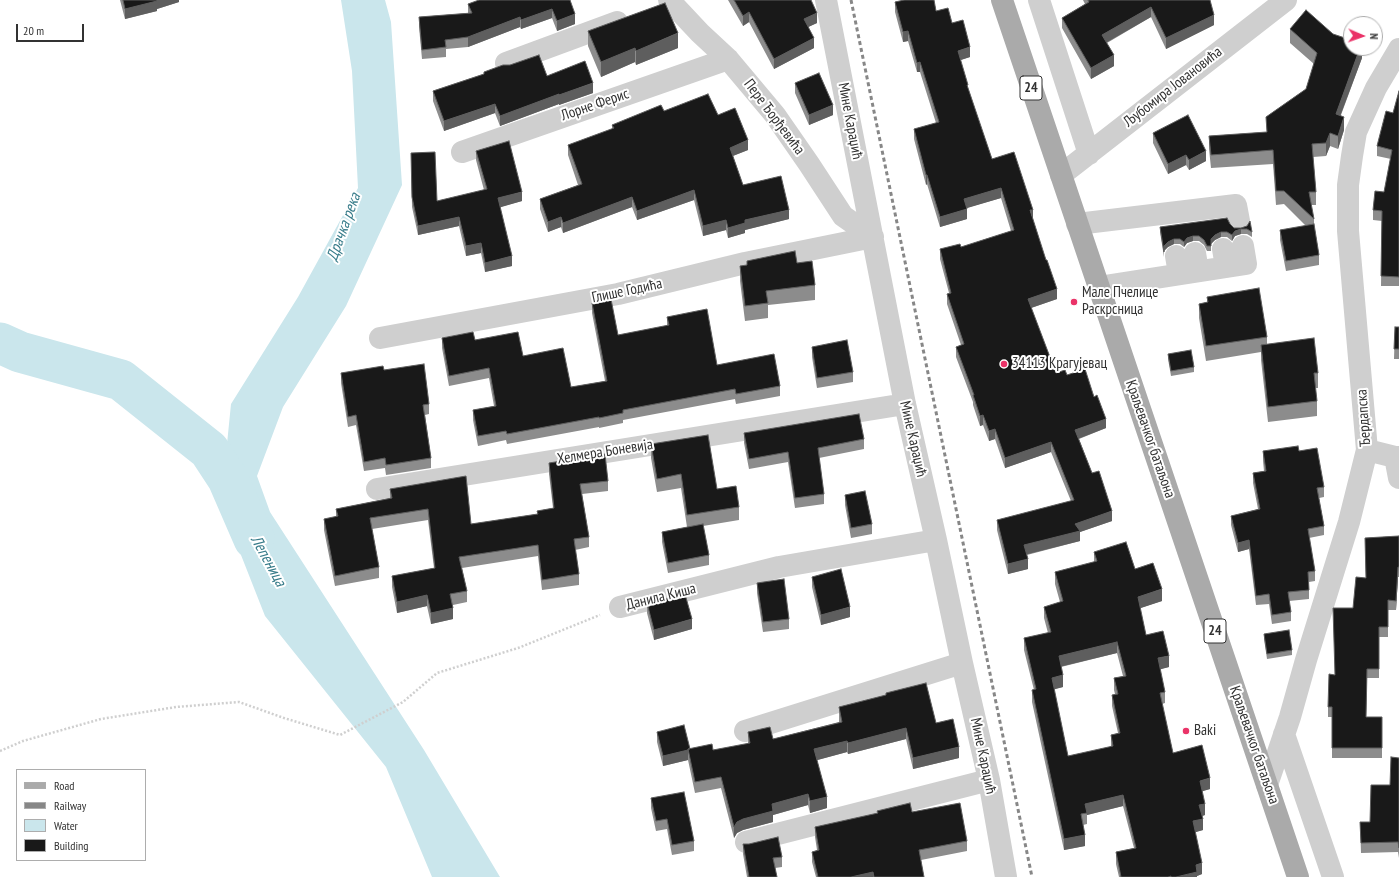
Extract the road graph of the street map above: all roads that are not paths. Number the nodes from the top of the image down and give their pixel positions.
1 (826, 0) edge
2 (1002, 0) edge
3 (1039, 0) edge
4 (1286, 0) edge
5 (670, 1) edge
6 (1399, 49) edge
7 (728, 59) junction
8 (506, 63) edge
9 (462, 152) dead end
10 (1089, 154) junction
11 (1061, 175) junction
12 (1225, 218) edge
13 (1077, 224) junction
14 (873, 237) junction
15 (1231, 254) dead end
16 (1098, 287) junction
17 (380, 338) dead end
18 (905, 404) junction
19 (1367, 450) junction
20 (1398, 464) edge
21 (377, 489) dead end
22 (936, 540) junction
23 (620, 607) road end
24 (962, 663) junction
25 (745, 732) dead end
26 (1284, 734) junction
27 (988, 780) junction
28 (1267, 785) junction
29 (746, 842) edge
30 (1006, 877) edge
31 (1298, 877) edge
32 (1333, 877) edge

1 - 14 street, Мине Караџић
2 - 11 main road, Краљевачког батаљона / 24
3 - 10 street
4 - 10 street, Љубомира Јовановића
5 - 7 street, Пере Ђорђевића
5 - 8 street
6 - 19 street, Ђердапска
7 - 9 street, Лорне Ферис
7 - 14 street, Пере Ђорђевића
10 - 11 street, Љубомира Јовановића
11 - 13 main road, Краљевачког батаљона / 24
12 - 13 street
13 - 16 main road, Краљевачког батаљона / 24
14 - 17 street, Глише Годића
14 - 18 street, Мине Караџић
15 - 16 street
16 - 28 main road, Краљевачког батаљона / 24
18 - 21 street, Хелмера Боневија
18 - 22 street, Мине Караџић
19 - 20 street
19 - 26 street, Ђердапска
22 - 23 street, Данила Киша
22 - 24 street, Мине Караџић
24 - 25 street
24 - 27 street, Мине Караџић
26 - 28 street, Ђердапска
26 - 32 street
27 - 29 street
27 - 30 street, Мине Караџић
28 - 31 main road, Краљевачког батаљона / 24

